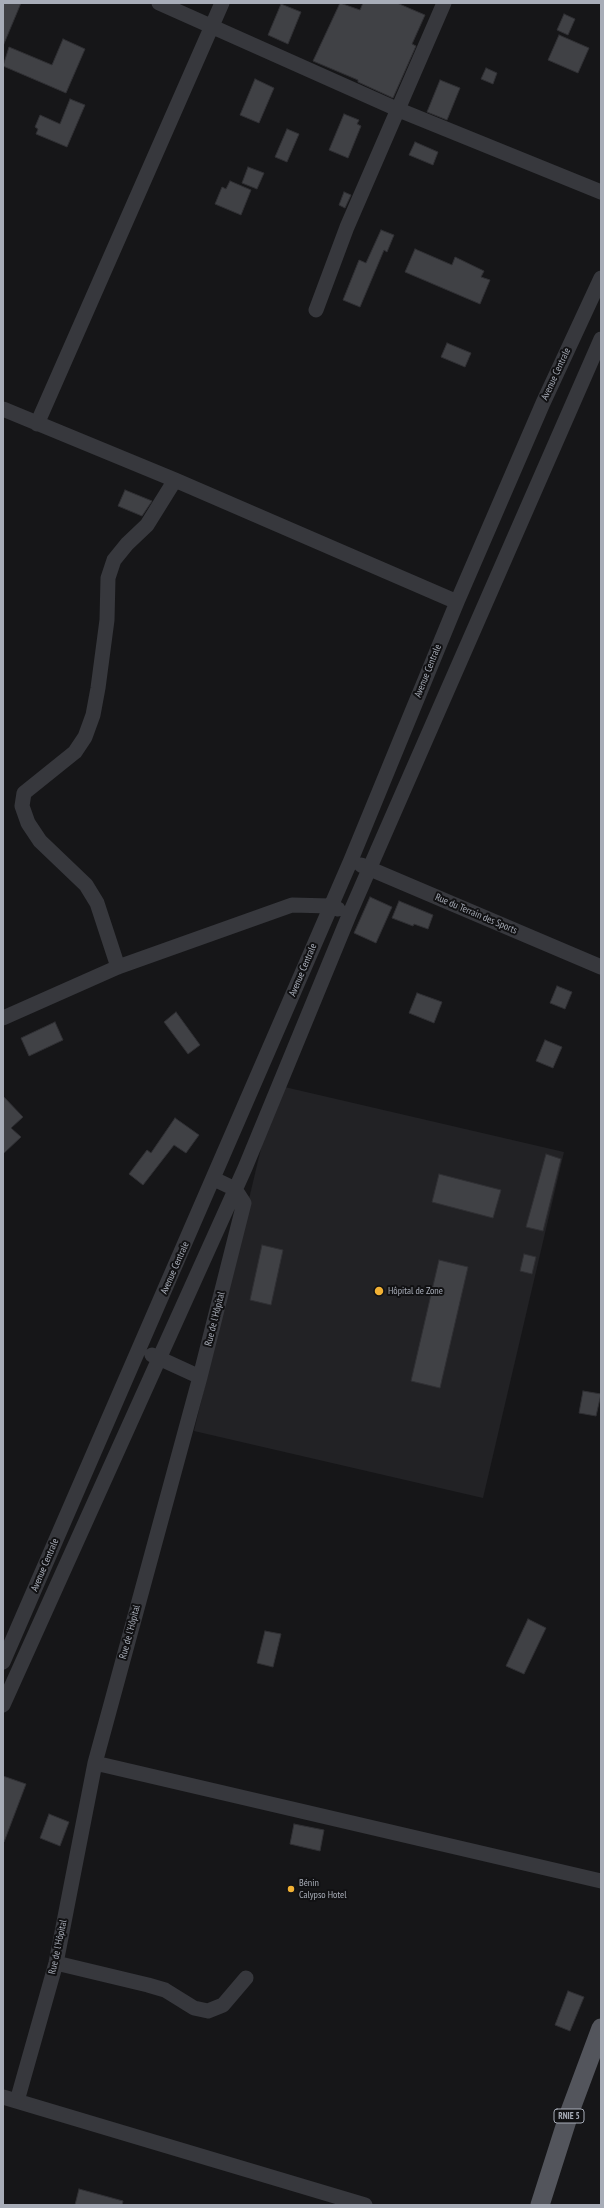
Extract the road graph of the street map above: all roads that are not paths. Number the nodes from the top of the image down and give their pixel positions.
1 (159, 3) edge
2 (222, 3) edge
3 (444, 3) edge
4 (212, 26) junction
5 (399, 110) junction
6 (601, 192) edge
7 (601, 278) edge
8 (316, 310) dead end
9 (601, 338) edge
10 (3, 409) edge
11 (37, 424) junction
12 (175, 480) junction
13 (457, 602) junction
14 (351, 860) junction
15 (370, 869) junction
16 (330, 906) junction
17 (350, 913) junction
18 (118, 967) junction
19 (601, 967) edge
20 (3, 1018) edge
21 (214, 1179) junction
22 (235, 1189) junction
23 (139, 1351) junction
24 (160, 1357) junction
25 (200, 1377) junction
26 (4, 1659) edge
27 (19, 1666) junction
28 (3, 1705) edge
29 (95, 1763) junction
30 (601, 1881) edge
31 (56, 1963) junction
32 (246, 1978) dead end
33 (601, 2028) edge
34 (10, 2099) edge
35 (365, 2205) edge
36 (540, 2205) edge

1 - 4 street
2 - 4 street
3 - 5 street
4 - 5 street
4 - 11 street
5 - 6 street
5 - 8 street
7 - 13 street, Avenue Centrale
9 - 15 street, Avenue Centrale
10 - 11 street
11 - 12 street
12 - 13 street
12 - 18 street
13 - 14 street, Avenue Centrale
14 - 15 street, Rue du Terrain des Sports
14 - 16 street, Avenue Centrale
15 - 17 street, Avenue Centrale
15 - 19 street, Rue du Terrain des Sports
16 - 17 street
16 - 18 street
16 - 21 street, Avenue Centrale
17 - 22 street, Avenue Centrale
18 - 20 street
21 - 22 street
21 - 23 street, Avenue Centrale
22 - 24 street, Avenue Centrale
22 - 25 street, Rue de l'Hôpital
23 - 24 street
23 - 26 street, Avenue Centrale
24 - 25 street
24 - 27 street, Avenue Centrale
25 - 29 street, Rue de l'Hôpital
26 - 27 street
27 - 28 street, Avenue Centrale
29 - 30 street
29 - 31 street, Rue de l'Hôpital
31 - 32 street
31 - 34 street, Rue de l'Hôpital
33 - 36 main road, RNIE 5
34 - 35 street

